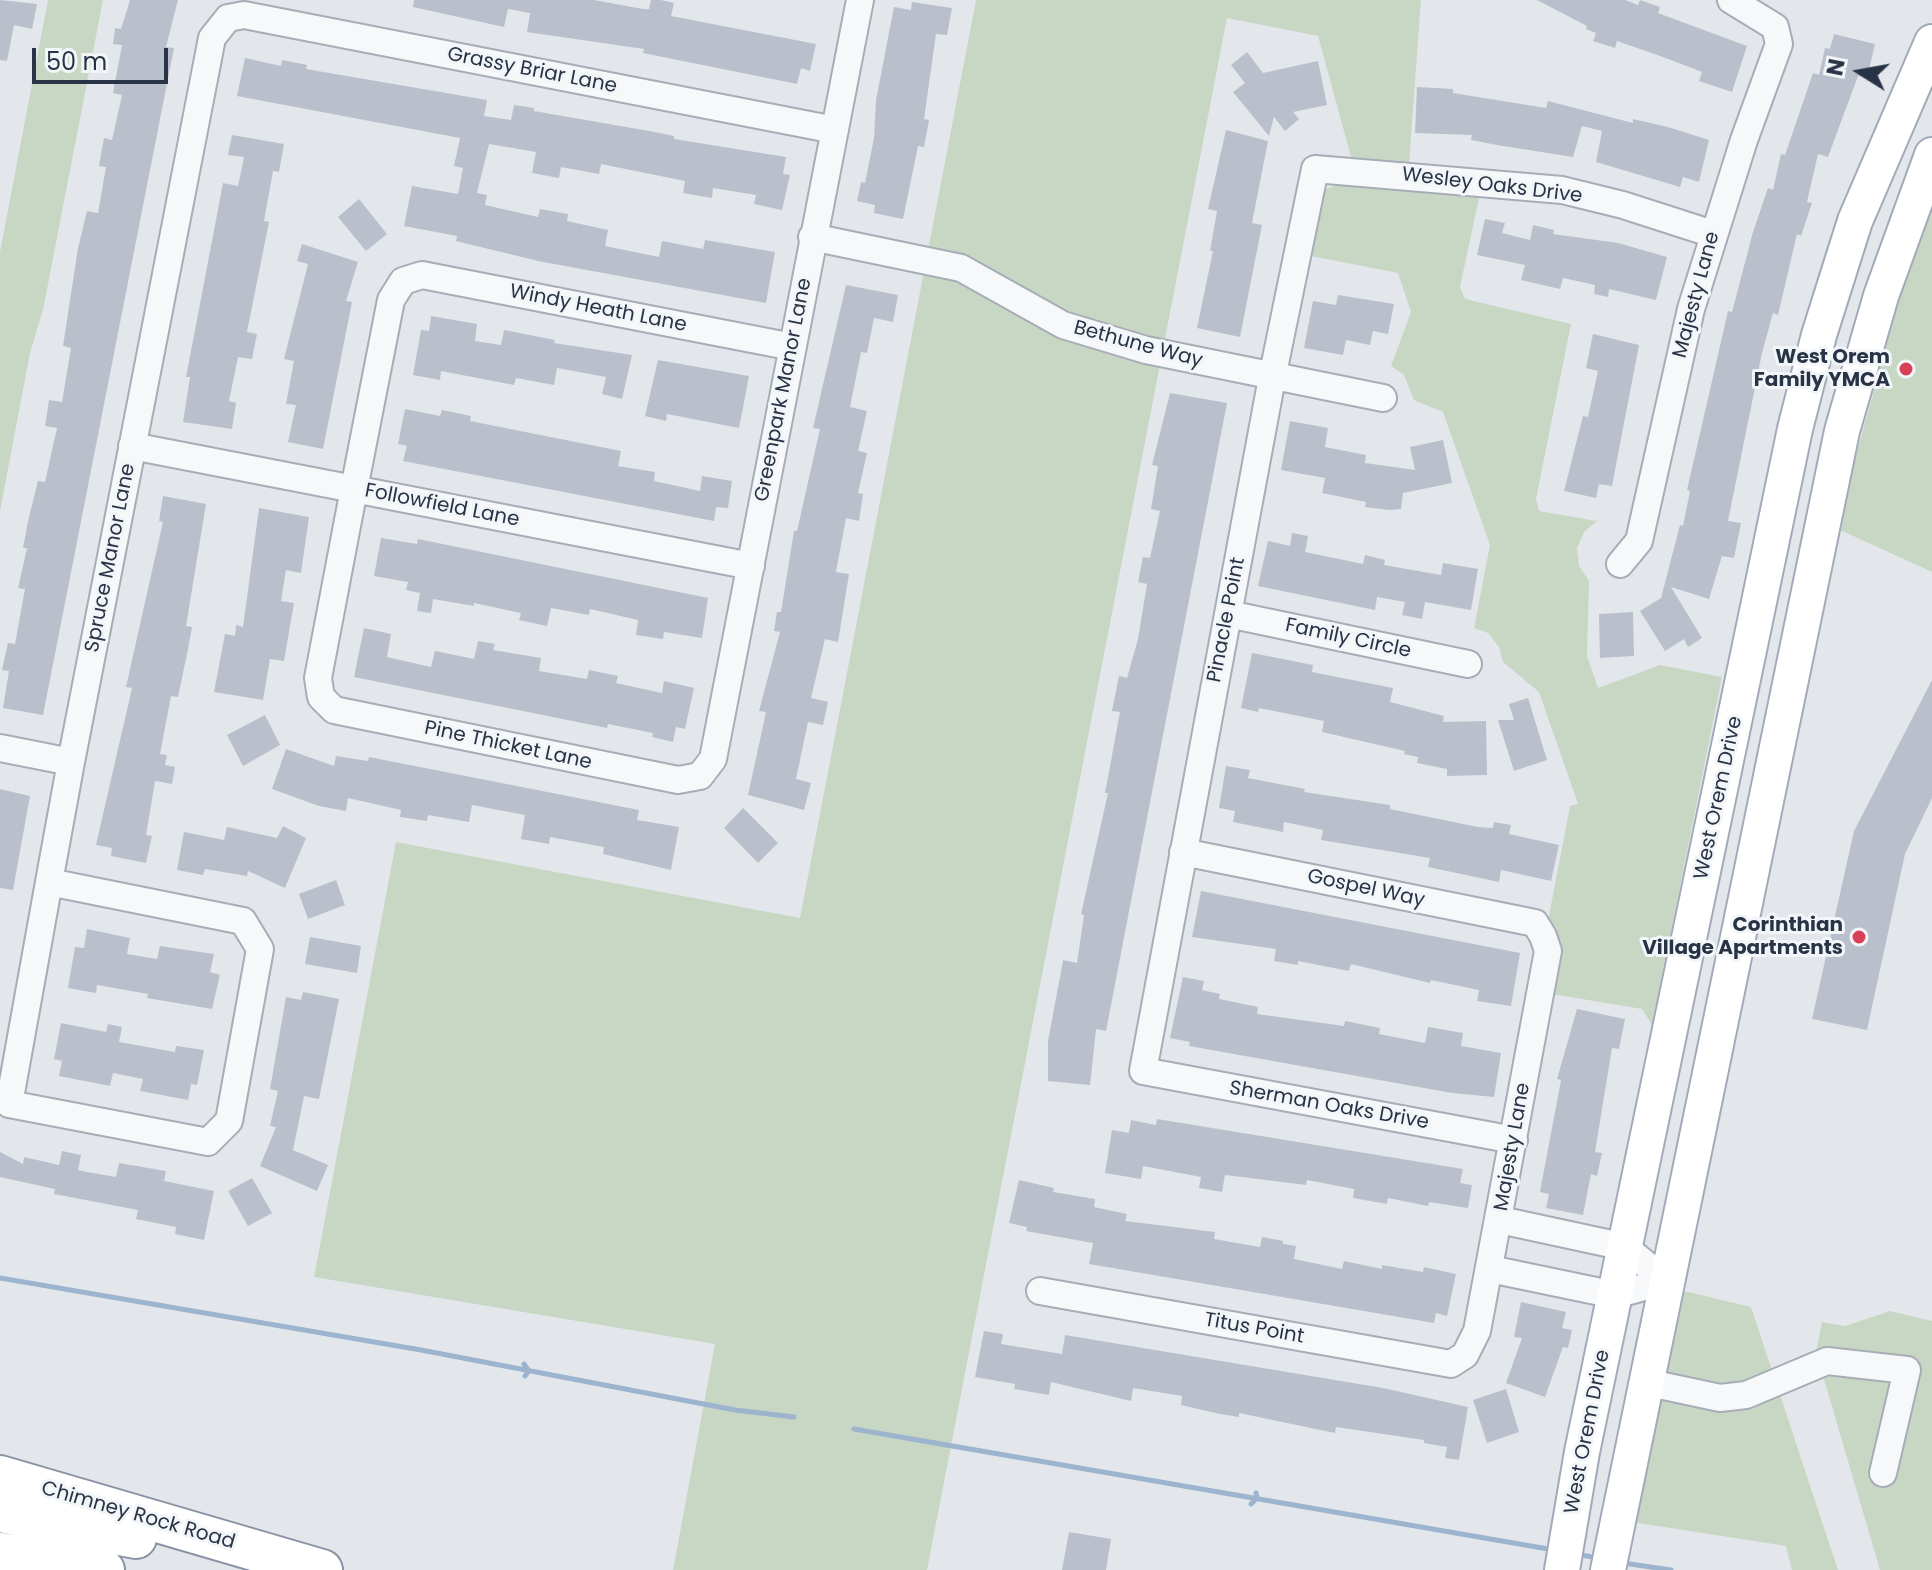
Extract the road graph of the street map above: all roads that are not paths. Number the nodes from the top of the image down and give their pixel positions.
1 (860, 0) edge
2 (1731, 0) edge
3 (228, 18) joint
4 (1932, 42) edge
5 (835, 130) junction
6 (1932, 155) edge
7 (1315, 169) joint
8 (1855, 221) junction
9 (1713, 234) junction
10 (1901, 236) junction
11 (812, 237) junction
12 (793, 347) junction
13 (1272, 378) junction
14 (1383, 398) dead end
15 (132, 446) junction
16 (354, 489) junction
17 (1620, 564) dead end
18 (751, 566) junction
19 (1228, 614) junction
20 (1468, 664) dead end
21 (0, 748) edge
22 (71, 762) junction
23 (700, 776) joint
24 (1713, 826) junction
25 (1758, 836) junction
26 (1183, 852) junction
27 (49, 882) junction
28 (1543, 936) joint
29 (1143, 1071) joint
30 (1514, 1140) junction
31 (1500, 1220) junction
32 (1625, 1247) junction
33 (1490, 1269) junction
34 (1666, 1281) junction
35 (1040, 1291) dead end
36 (1615, 1295) junction
37 (1465, 1355) joint
38 (1645, 1382) junction
39 (1883, 1473) dead end
40 (0, 1476) edge
41 (0, 1512) edge
42 (0, 1553) edge
43 (104, 1570) edge
44 (301, 1570) edge
45 (322, 1570) edge
46 (1562, 1570) edge
47 (1608, 1570) edge

1 - 5 street, Greenpark Manor Lane
2 - 9 street, Majesty Lane
3 - 5 street, Grassy Briar Lane
3 - 15 street, Spruce Manor Lane
4 - 8 main road, West Orem Drive
5 - 11 street, Greenpark Manor Lane
6 - 10 main road
7 - 9 street, Wesley Oaks Drive
7 - 13 street, Pinacle Point
8 - 10 main road
8 - 24 main road, West Orem Drive
9 - 17 street, Majesty Lane
10 - 25 main road
11 - 12 street, Greenpark Manor Lane
11 - 13 street, Bethune Way
12 - 16 street, Windy Heath Lane
12 - 18 street, Greenpark Manor Lane
13 - 14 street, Bethune Way
13 - 19 street, Pinacle Point
15 - 16 street, Followfield Lane
15 - 22 street, Spruce Manor Lane
16 - 18 street, Followfield Lane
16 - 23 street, Pine Thicket Lane
18 - 23 street, Greenpark Manor Lane
19 - 20 street, Family Circle
19 - 26 street, Pinacle Point
21 - 22 street
22 - 27 street, Spruce Manor Lane
24 - 25 main road
24 - 32 main road, West Orem Drive
25 - 34 main road
26 - 28 street, Gospel Way
26 - 29 street, Pinacle Point
27 - 27 street, Spruce Manor Lane
28 - 30 street, Majesty Lane
29 - 30 street, Sherman Oaks Drive
30 - 31 street, Majesty Lane
31 - 32 street
31 - 33 street, Majesty Lane
32 - 34 street
32 - 36 main road, West Orem Drive
33 - 36 street
33 - 37 street, Majesty Lane
34 - 36 street
34 - 38 main road
35 - 37 street, Titus Point
36 - 46 main road, West Orem Drive
38 - 39 street
38 - 47 main road
40 - 45 highway, Chimney Rock Road
41 - 44 highway
42 - 43 highway

